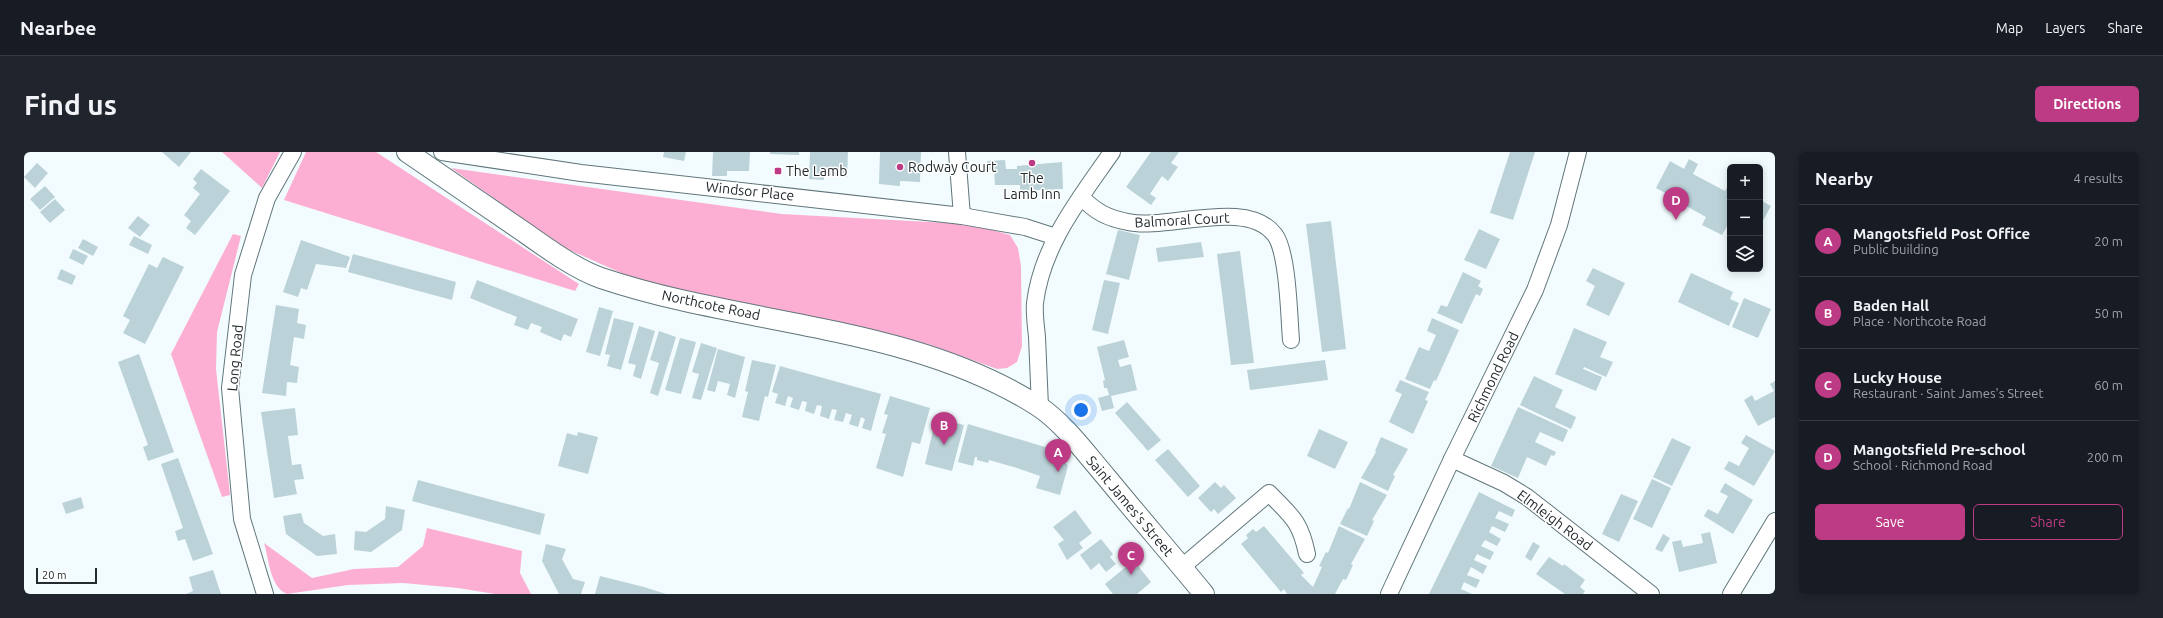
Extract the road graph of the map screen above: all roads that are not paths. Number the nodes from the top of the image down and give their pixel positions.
1 (293, 152) edge
2 (407, 152) edge
3 (442, 152) edge
4 (957, 152) edge
5 (1112, 152) edge
6 (1578, 152) edge
7 (1081, 197) junction
8 (962, 216) junction
9 (1056, 237) junction
10 (1291, 340) dead end
11 (1040, 407) junction
12 (1452, 459) junction
13 (1775, 521) edge
14 (1307, 554) dead end
15 (1182, 568) junction
16 (265, 594) edge
17 (1204, 594) edge
18 (1389, 594) edge
19 (1651, 594) edge
20 (1731, 594) edge

1 - 16 street, Long Road
2 - 11 street, Northcote Road
3 - 8 street, Windsor Place
4 - 8 street
5 - 7 street
6 - 12 street, Richmond Road
7 - 9 street
7 - 10 street, Balmoral Court
8 - 9 street, Windsor Place
9 - 11 street
11 - 15 street, Saint James's Street
12 - 18 street, Richmond Road
12 - 19 street, Elmleigh Road
13 - 20 street
14 - 15 street
15 - 17 street, Saint James's Street

